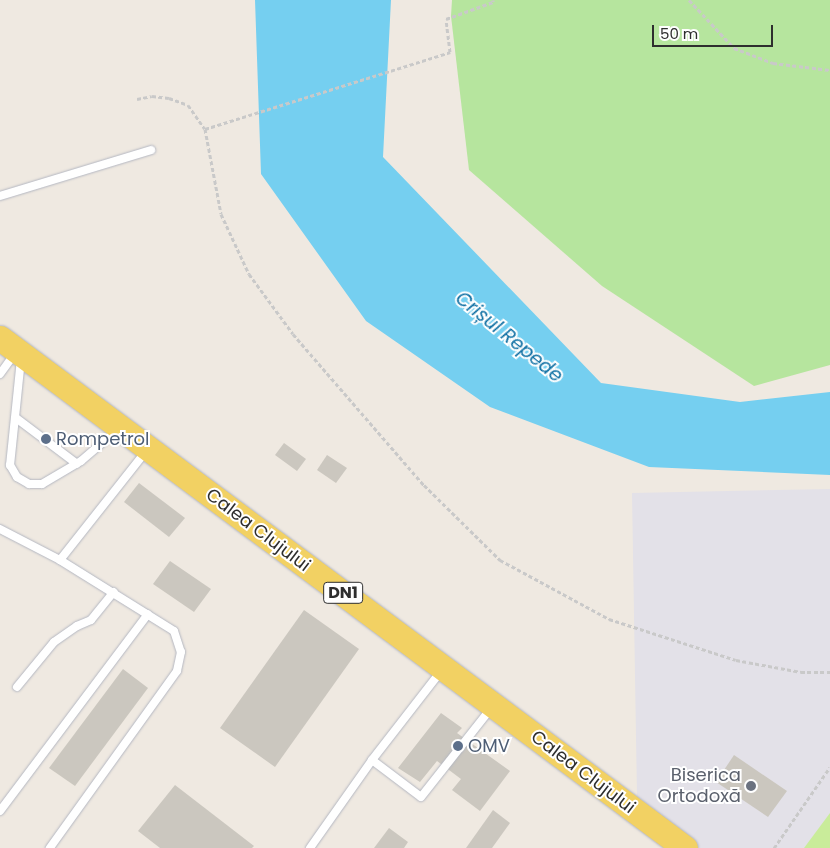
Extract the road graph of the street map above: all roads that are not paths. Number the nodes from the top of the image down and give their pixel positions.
1 (151, 150) dead end
2 (0, 196) edge
3 (13, 348) edge
4 (0, 374) edge
5 (16, 418) junction
6 (120, 426) junction
7 (148, 448) junction
8 (78, 464) junction
9 (0, 529) edge
10 (60, 560) junction
11 (114, 592) junction
12 (148, 614) junction
13 (443, 668) junction
14 (17, 687) dead end
15 (494, 706) junction
16 (372, 760) junction
17 (0, 811) edge
18 (50, 848) edge
19 (310, 848) edge
20 (685, 848) edge

1 - 2 lane
3 - 4 lane
3 - 5 lane
3 - 6 main road, Calea Clujului / DN1
5 - 8 lane
5 - 8 lane
6 - 7 main road, Calea Clujului / DN1
6 - 8 lane
7 - 10 lane
7 - 13 main road, Calea Clujului / DN1
9 - 10 lane
10 - 11 lane
11 - 12 lane
11 - 14 lane
12 - 17 lane
12 - 18 lane
13 - 15 main road, Calea Clujului / DN1
13 - 16 lane
15 - 16 lane
15 - 20 main road, Calea Clujului / DN1
16 - 19 lane

